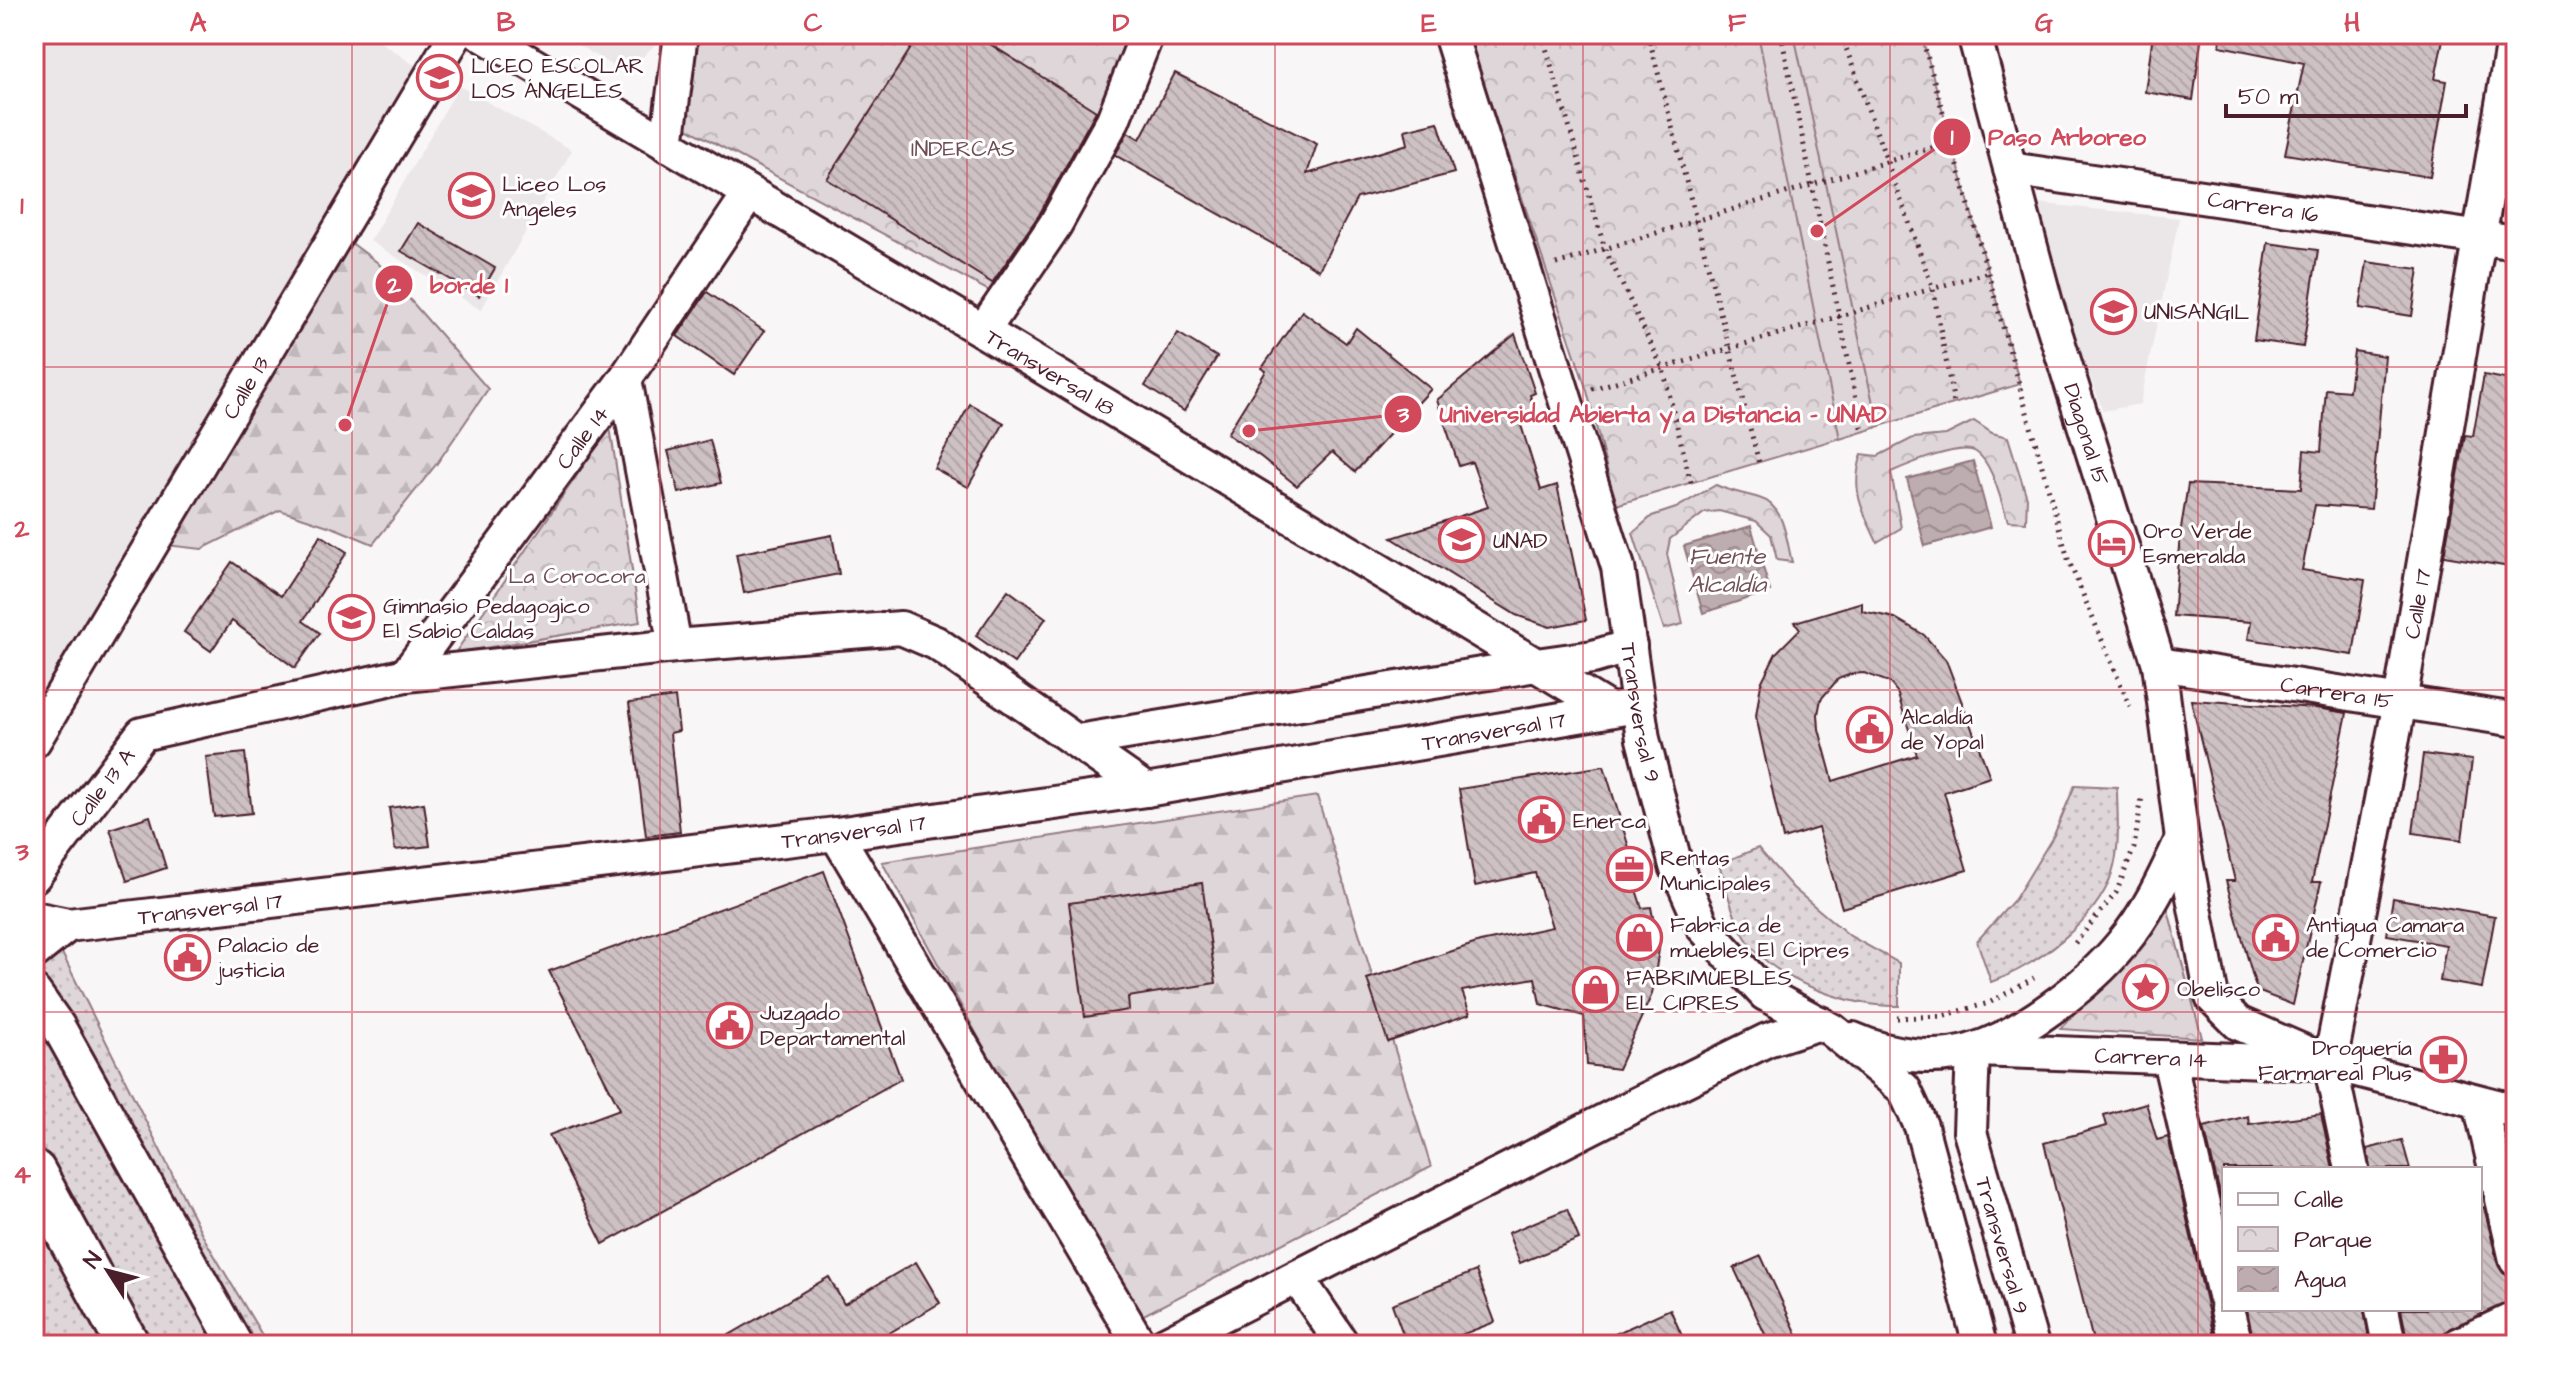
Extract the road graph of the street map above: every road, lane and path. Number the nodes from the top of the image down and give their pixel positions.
1 (456, 34) edge
2 (481, 34) edge
3 (681, 34) edge
4 (1147, 34) edge
5 (1450, 34) edge
6 (1542, 34) edge
7 (1648, 34) edge
8 (1781, 34) edge
9 (1841, 34) edge
10 (1921, 34) edge
11 (1974, 34) edge
12 (1995, 34) edge
13 (2514, 34) edge
14 (1987, 79) junction
15 (1999, 127) junction
16 (1952, 141) junction
17 (667, 145) junction
18 (1888, 161) junction
19 (2010, 169) junction
20 (1812, 185) junction
21 (749, 194) junction
22 (1697, 221) junction
23 (2479, 237) junction
24 (2516, 243) edge
25 (1605, 249) junction
26 (1543, 268) dead end
27 (1989, 272) junction
28 (1933, 289) junction
29 (1839, 316) junction
30 (983, 331) junction
31 (1730, 348) junction
32 (1663, 369) junction
33 (625, 379) junction
34 (1587, 391) dead end
35 (1954, 404) dead end
36 (1863, 432) dead end
37 (1759, 463) dead end
38 (1691, 483) dead end
39 (675, 646) junction
40 (1630, 646) junction
41 (2159, 664) junction
42 (1536, 665) junction
43 (406, 675) junction
44 (2400, 702) junction
45 (1622, 708) junction
46 (2132, 715) dead end
47 (2516, 720) edge
48 (34, 741) edge
49 (1078, 741) junction
50 (1146, 790) junction
51 (2143, 793) dead end
52 (836, 834) junction
53 (2182, 839) junction
54 (34, 876) edge
55 (34, 918) edge
56 (68, 925) junction
57 (34, 952) edge
58 (2068, 952) dead end
59 (2040, 974) dead end
60 (34, 992) edge
61 (1894, 1019) dead end
62 (2238, 1023) joint
63 (1826, 1026) junction
64 (1973, 1050) junction
65 (2169, 1059) junction
66 (2330, 1063) junction
67 (2480, 1103) junction
68 (2516, 1111) edge
69 (2352, 1167) edge
70 (34, 1172) edge
71 (2516, 1260) edge
72 (1297, 1277) junction
73 (2222, 1286) edge
74 (2228, 1311) edge
75 (2382, 1311) edge
76 (2516, 1318) edge
77 (128, 1345) edge
78 (236, 1345) edge
79 (1140, 1345) edge
80 (1163, 1345) edge
81 (1343, 1345) edge
82 (1980, 1345) edge
83 (2032, 1345) edge
84 (2236, 1345) edge
85 (2389, 1345) edge
86 (2458, 1345) edge

1 - 48 street, Calle 13
2 - 17 street, Transversal 18
3 - 17 street
4 - 30 street
5 - 40 street, Transversal 9
6 - 25 path
7 - 22 path
8 - 20 path
9 - 18 path
10 - 16 path
11 - 14 street, Diagonal 15
12 - 14 street
13 - 23 street, Calle 17
14 - 15 street, Diagonal 15
15 - 16 path
15 - 19 street, Diagonal 15
16 - 18 path
16 - 27 path
17 - 21 street, Transversal 18
18 - 20 path
18 - 28 path
19 - 23 street, Carrera 16
19 - 41 street, Diagonal 15
20 - 22 path
20 - 29 path
21 - 30 street, Transversal 18
21 - 33 street, Calle 14
22 - 25 path
22 - 31 path
23 - 24 street, Carrera 16
23 - 44 street, Calle 17
25 - 26 path
25 - 32 path
27 - 28 path
27 - 46 path
28 - 29 path
28 - 35 path
29 - 31 path
29 - 36 path
30 - 42 street, Transversal 18
31 - 32 path
31 - 37 path
32 - 34 path
32 - 38 path
33 - 39 street
33 - 43 street, Calle 14
39 - 43 street
39 - 49 street
40 - 42 street
40 - 45 street, Transversal 9
41 - 44 street, Carrera 15
41 - 53 street, Diagonal 15
42 - 45 street, Transversal 18
42 - 49 street
43 - 54 street, Calle 13 A
44 - 47 street, Carrera 15
44 - 66 street, Calle 17
45 - 50 street, Transversal 17
45 - 63 street, Transversal 9
49 - 50 street
50 - 52 street, Transversal 17
51 - 58 path
52 - 56 street, Transversal 17
52 - 79 street
53 - 62 street, Diagonal 15
53 - 64 street
55 - 56 street
56 - 57 street
59 - 61 path
60 - 78 street
62 - 66 street, Carrera 14
63 - 64 street
63 - 72 street
63 - 82 street, Transversal 9
64 - 65 street, Carrera 14
64 - 83 street, Transversal 9
65 - 66 street, Carrera 14
65 - 73 street
66 - 67 street, Carrera 14
66 - 69 street, Calle 17
67 - 68 street, Carrera 14
67 - 71 street
70 - 77 main road
72 - 80 street
72 - 81 street
74 - 84 street
75 - 85 street
76 - 86 street

